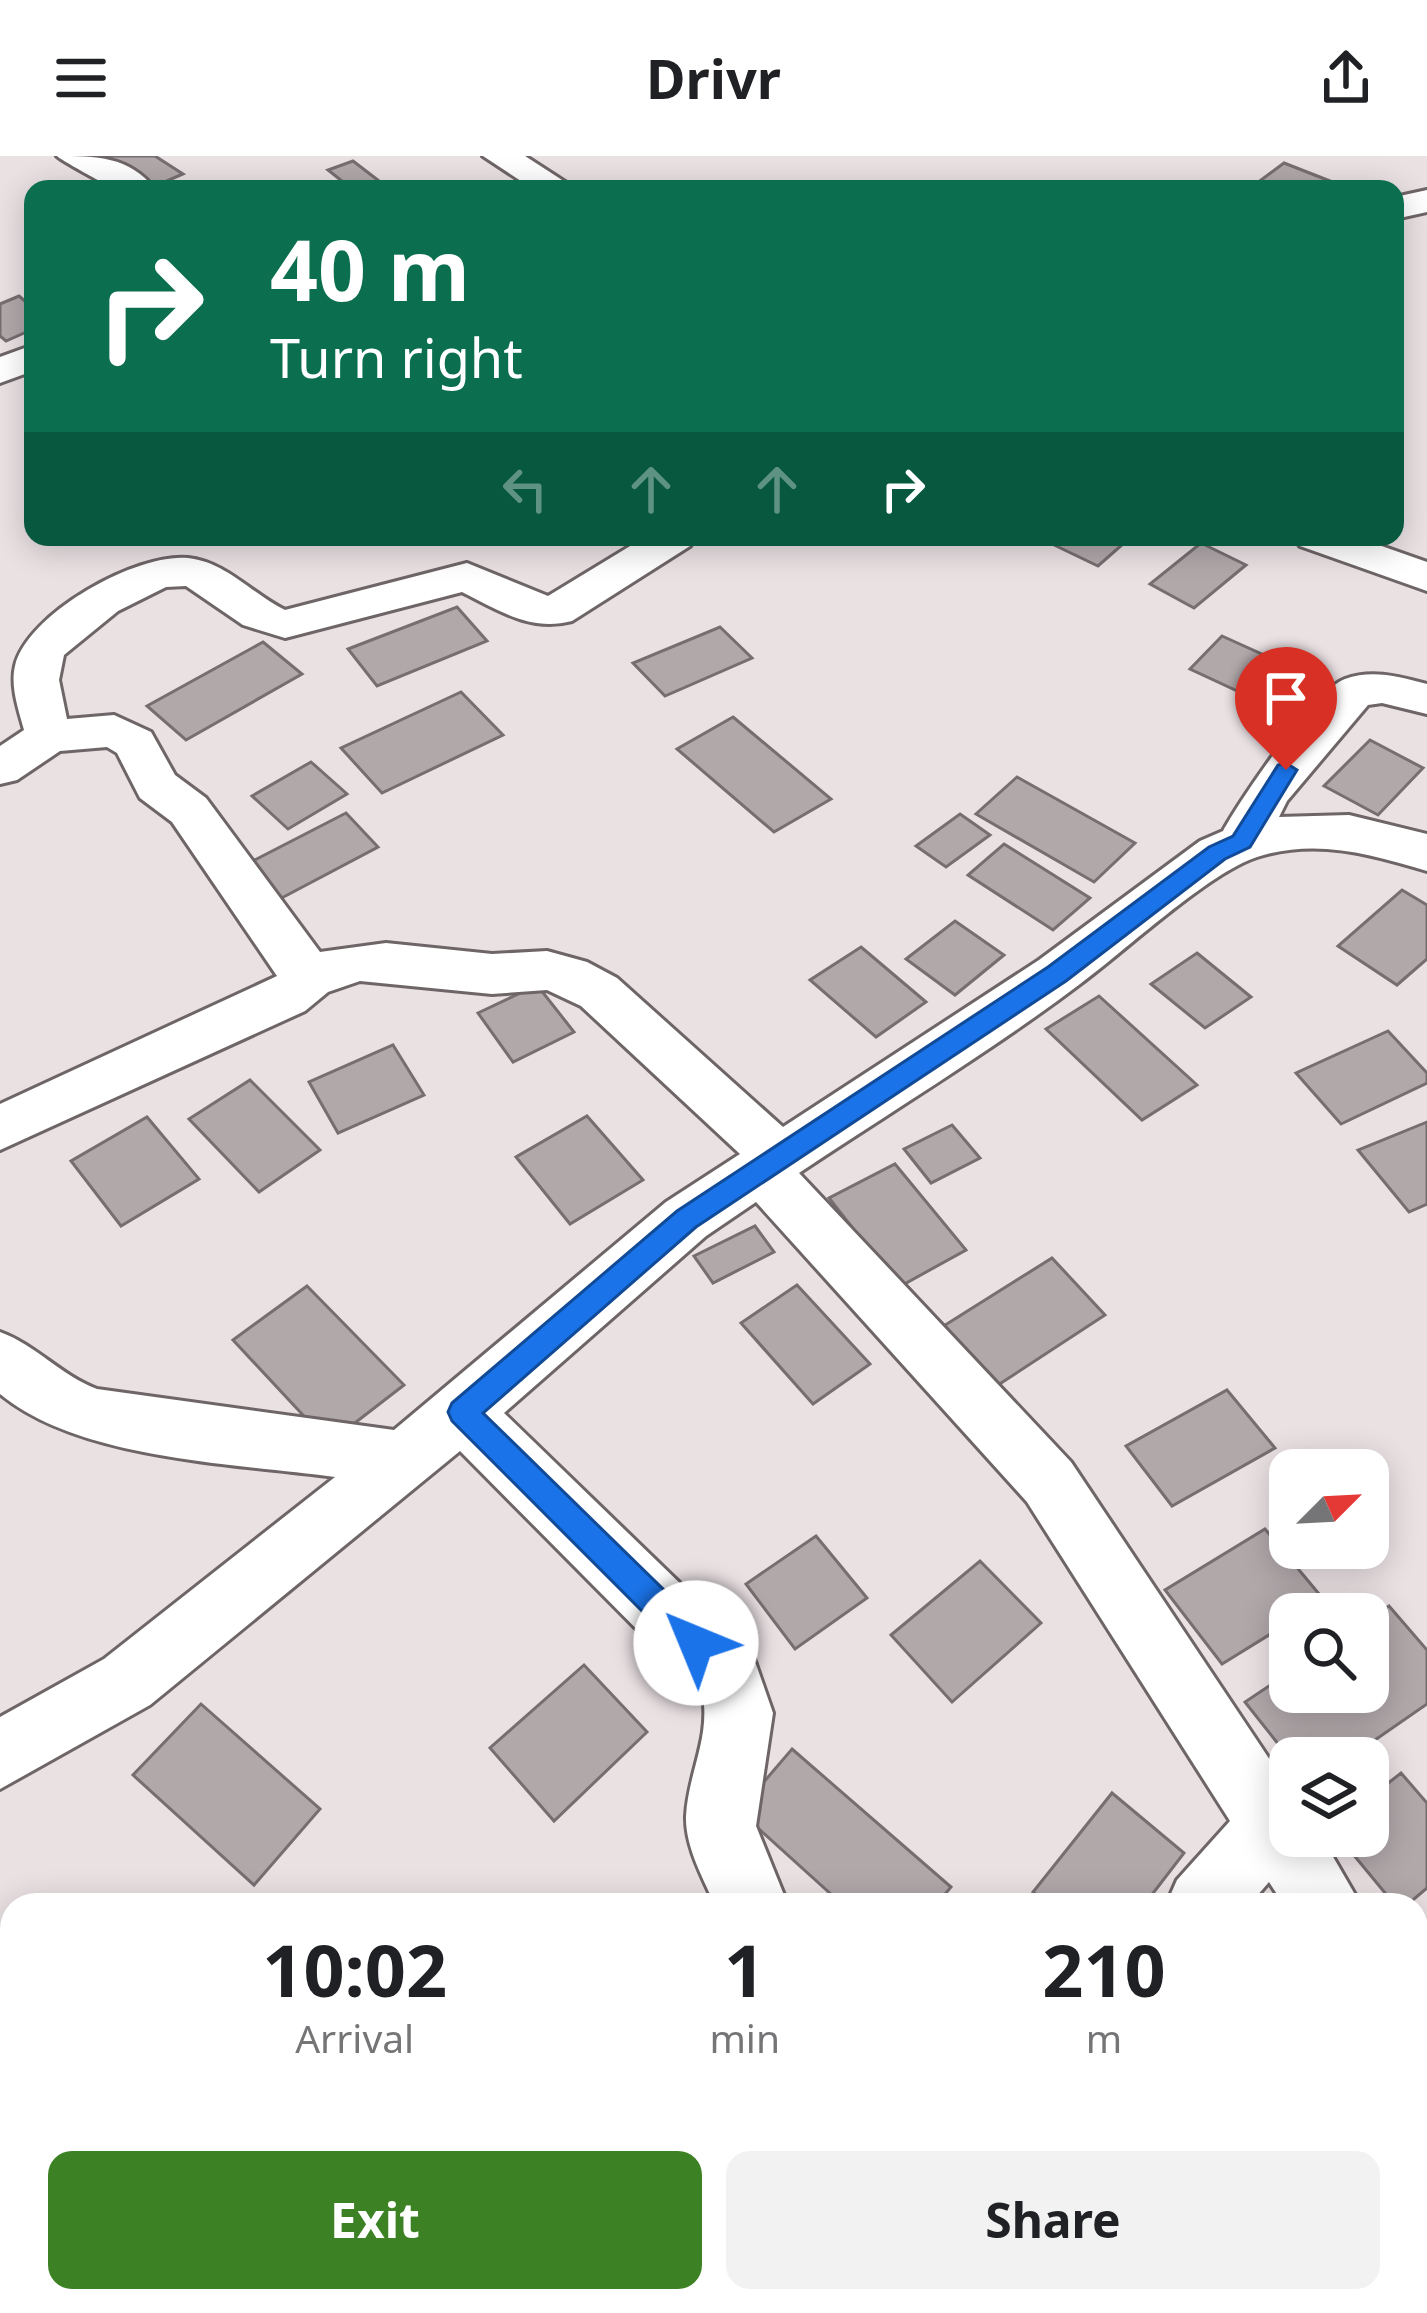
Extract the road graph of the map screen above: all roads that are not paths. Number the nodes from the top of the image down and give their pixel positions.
1 (74, 156) edge
2 (500, 156) edge
3 (126, 180) edge
4 (541, 180) edge
5 (661, 546) edge
6 (1340, 546) edge
7 (1427, 577) edge
8 (1427, 699) edge
9 (49, 736) junction
10 (0, 768) edge
11 (1242, 842) junction
12 (1427, 854) edge
13 (303, 981) junction
14 (0, 1129) edge
15 (769, 1163) junction
16 (0, 1358) edge
17 (462, 1412) junction
18 (405, 1459) junction
19 (0, 1755) edge
20 (1269, 1819) edge
21 (1269, 1830) edge
22 (1294, 1857) edge
23 (747, 1893) edge
24 (1213, 1893) edge
25 (1317, 1893) edge

1 - 3 street
2 - 4 street
5 - 9 street
6 - 7 street
8 - 11 street
9 - 10 street
9 - 13 street
11 - 12 street
11 - 15 street
13 - 14 street
13 - 15 street
15 - 17 street
15 - 20 street
16 - 18 street
17 - 18 street
17 - 23 street
18 - 19 street
21 - 24 street
22 - 25 street

